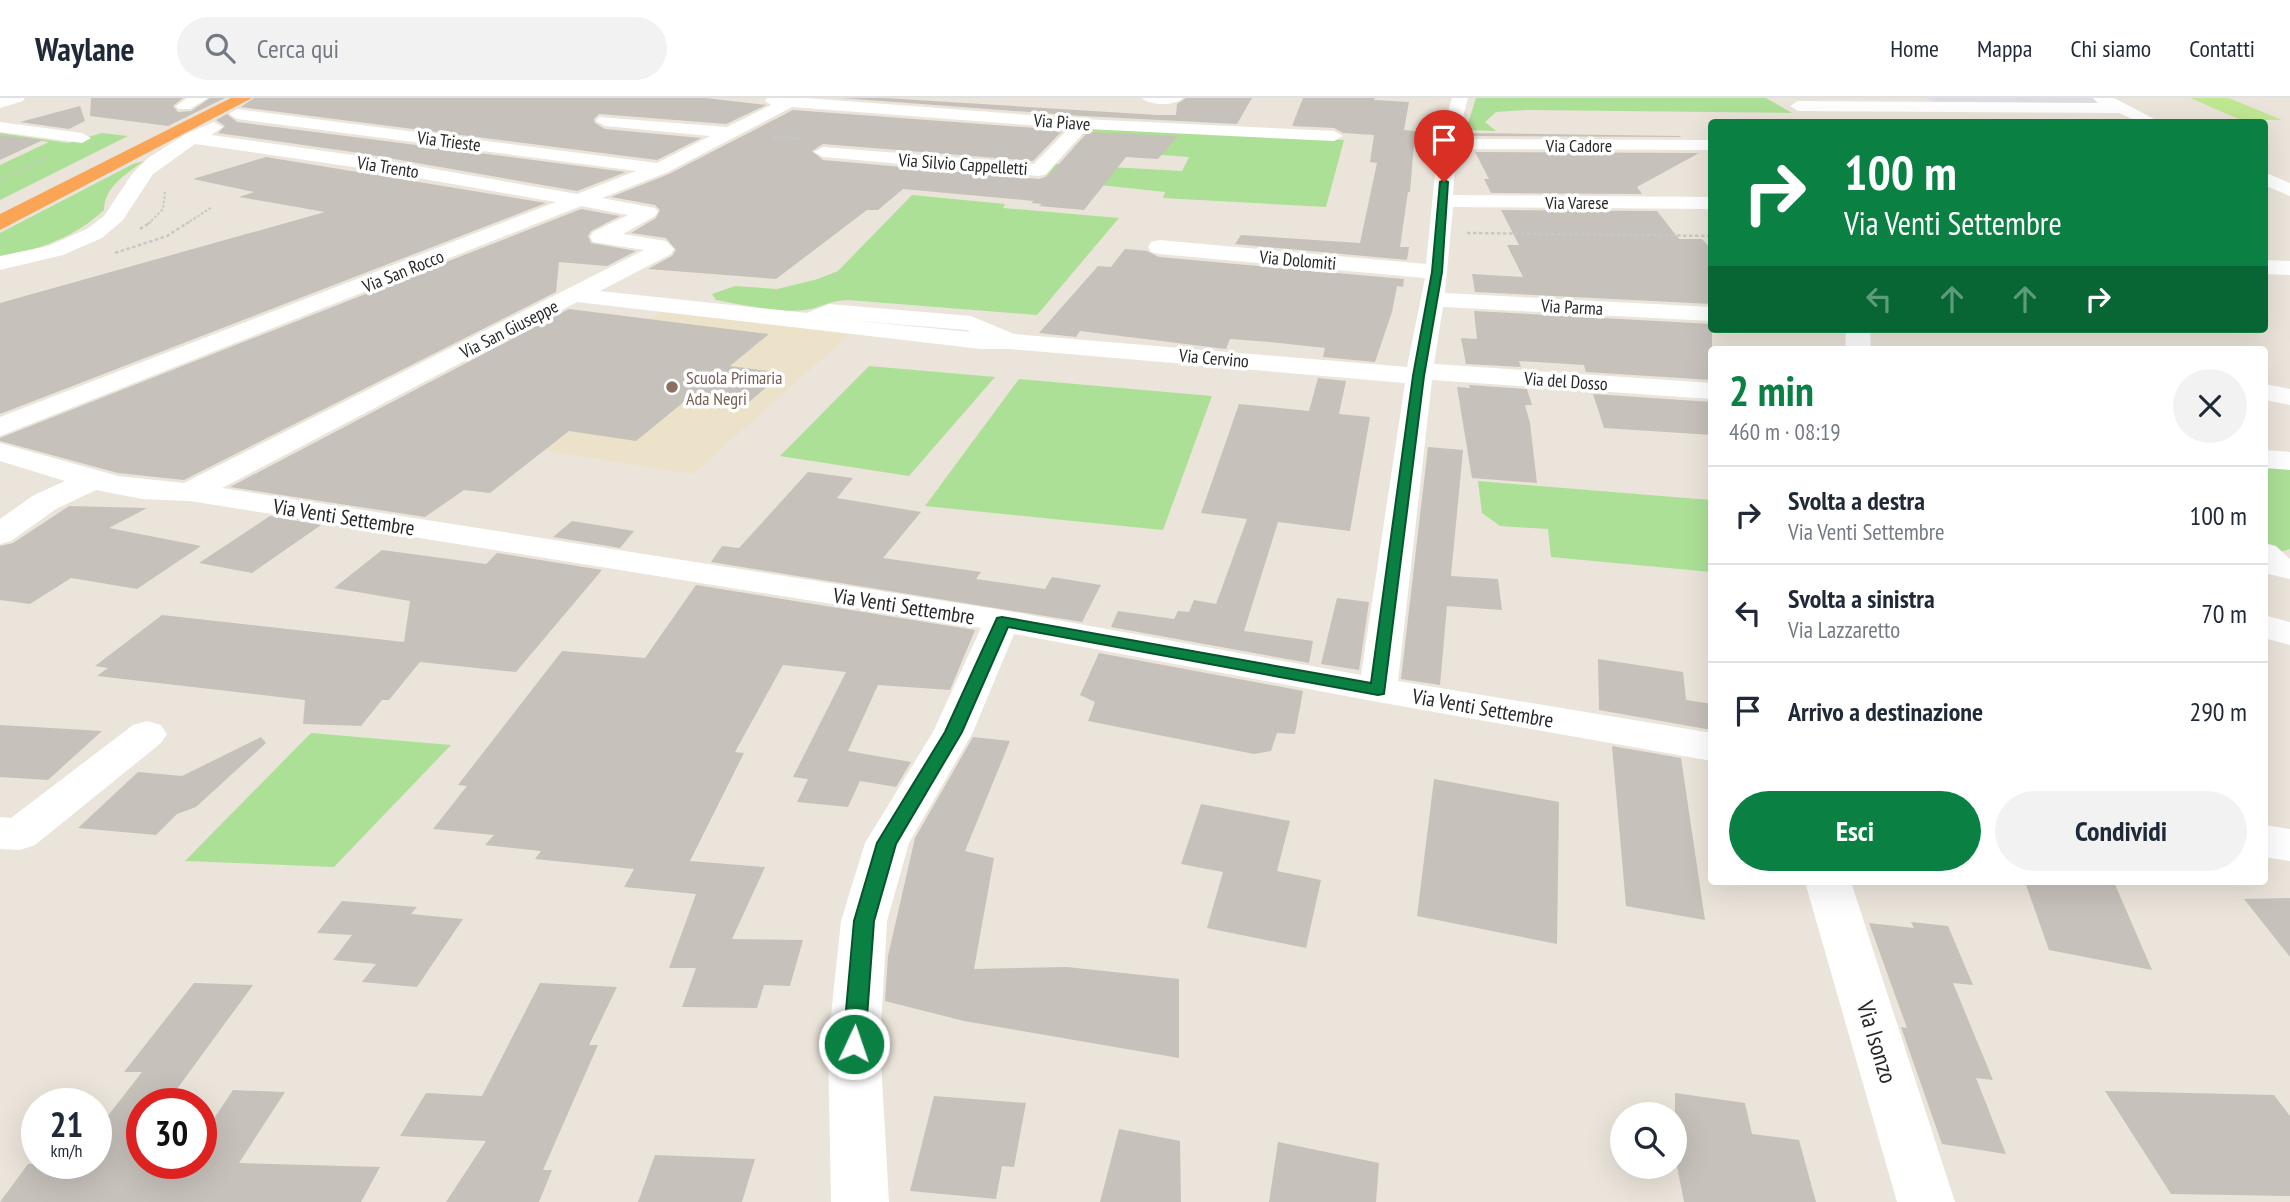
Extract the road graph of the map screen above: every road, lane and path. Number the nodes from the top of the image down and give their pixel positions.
1 (16, 98) edge
2 (200, 98) edge
3 (224, 98) edge
4 (267, 98) edge
5 (1150, 98) edge
6 (1175, 98) edge
7 (1460, 98) edge
8 (2101, 98) edge
9 (762, 100) edge
10 (794, 100) edge
11 (0, 103) edge
12 (184, 106) dead end
13 (240, 106) edge
14 (2120, 108) junction
15 (1815, 119) edge
16 (2144, 119) edge
17 (604, 121) dead end
18 (1083, 124) junction
19 (0, 127) edge
20 (731, 133) junction
21 (1334, 136) dead end
22 (82, 138) dead end
23 (192, 138) junction
24 (1447, 144) junction
25 (1708, 145) edge
26 (824, 152) dead end
27 (660, 168) junction
28 (2268, 180) edge
29 (2290, 190) edge
30 (583, 200) junction
31 (1443, 201) junction
32 (1708, 203) edge
33 (0, 210) edge
34 (0, 223) edge
35 (1438, 233) junction
36 (1708, 236) edge
37 (1159, 247) dead end
38 (0, 263) edge
39 (2268, 267) edge
40 (2290, 268) edge
41 (1437, 272) junction
42 (576, 295) junction
43 (1432, 299) junction
44 (1708, 314) edge
45 (1419, 373) junction
46 (1708, 391) edge
47 (2268, 393) edge
48 (2290, 397) edge
49 (0, 427) edge
50 (0, 452) edge
51 (2268, 459) edge
52 (2290, 461) edge
53 (94, 479) junction
54 (190, 492) junction
55 (0, 534) edge
56 (2268, 557) edge
57 (2290, 569) edge
58 (1002, 621) junction
59 (2268, 627) edge
60 (2290, 634) edge
61 (1378, 690) junction
62 (147, 734) dead end
63 (1708, 746) edge
64 (0, 832) edge
65 (2268, 842) edge
66 (2290, 845) edge
67 (1829, 885) edge
68 (860, 1202) edge
69 (1926, 1202) edge

1 - 11 street
2 - 12 street
3 - 33 highway
4 - 13 street
5 - 6 street
7 - 24 street
8 - 14 street
9 - 10 street, Via Piave
10 - 18 street, Via Piave
10 - 20 street, Via San Rocco
13 - 23 street
13 - 27 street, Via Trieste
13 - 34 highway
14 - 15 street
14 - 16 street
17 - 20 street
18 - 21 street, Via Piave
18 - 26 street, Via Silvio Cappelletti
19 - 22 street
20 - 27 street, Via San Rocco
23 - 30 street, Via Trento
23 - 38 street
24 - 25 street, Via Cadore
24 - 31 street
27 - 30 street, Via San Rocco
28 - 29 street
30 - 42 street, Via San Giuseppe
30 - 49 street, Via San Rocco
31 - 32 street, Via Varese
31 - 35 street
35 - 36 path
35 - 41 street
37 - 41 street, Via Dolomiti
39 - 40 street
41 - 43 street
42 - 45 street, Via Cervino
42 - 54 street, Via San Giuseppe
43 - 44 street, Via Parma
43 - 45 street
45 - 46 street, Via del Dosso
45 - 61 street
47 - 48 street
50 - 53 street, Via Venti Settembre
51 - 52 street
53 - 54 street, Via Venti Settembre
53 - 55 street
54 - 58 street, Via Venti Settembre
56 - 57 street
58 - 61 street, Via Venti Settembre
58 - 68 street
59 - 60 street
61 - 63 street, Via Venti Settembre
62 - 64 street
65 - 66 street
67 - 69 street, Via Isonzo

